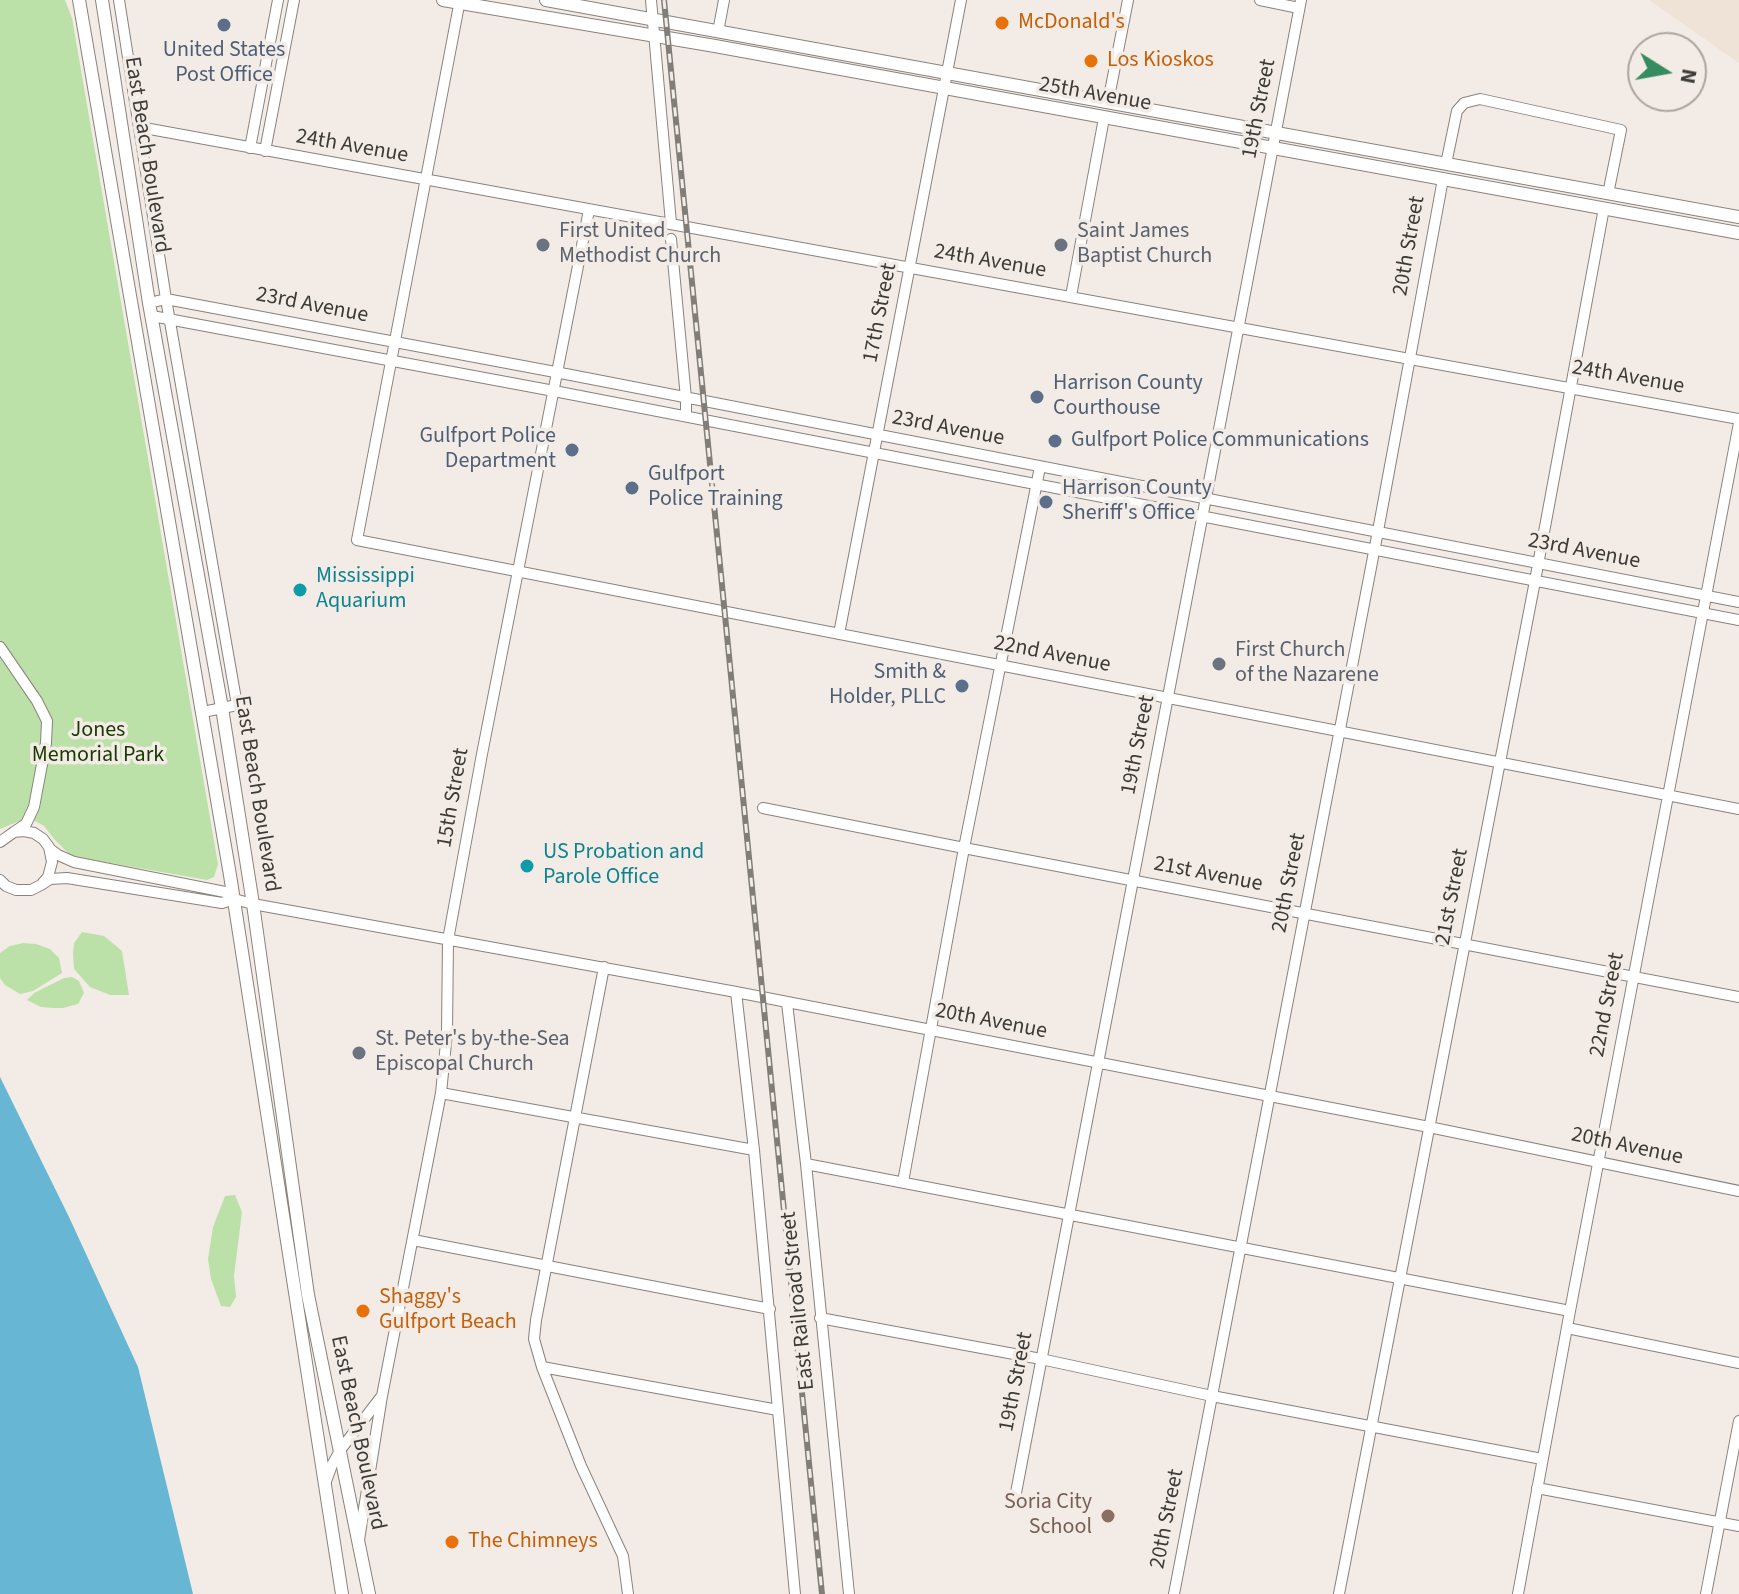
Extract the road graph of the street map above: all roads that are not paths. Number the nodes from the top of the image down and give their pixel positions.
1 (72, 0) edge
2 (79, 0) edge
3 (102, 0) edge
4 (110, 0) edge
5 (119, 0) edge
6 (278, 0) edge
7 (294, 0) edge
8 (443, 0) edge
9 (546, 0) edge
10 (651, 0) edge
11 (724, 0) edge
12 (961, 0) edge
13 (1128, 0) edge
14 (1260, 0) edge
15 (460, 2) edge
16 (1300, 4) edge
17 (653, 19) junction
18 (83, 22) junction
19 (718, 32) junction
20 (655, 37) junction
21 (947, 73) junction
22 (944, 89) junction
23 (1108, 102) junction
24 (1104, 118) junction
25 (139, 127) junction
26 (1276, 133) junction
27 (250, 148) junction
28 (1273, 148) junction
29 (265, 151) junction
30 (1446, 164) junction
31 (1443, 179) junction
32 (426, 180) junction
33 (1608, 194) junction
34 (134, 207) junction
35 (1604, 208) junction
36 (589, 210) junction
37 (1739, 217) edge
38 (671, 223) junction
39 (1739, 233) edge
40 (671, 239) dead end
41 (910, 268) junction
42 (1071, 296) junction
43 (166, 299) junction
44 (150, 310) junction
45 (170, 319) junction
46 (1239, 328) junction
47 (395, 342) junction
48 (456, 354) junction
49 (1410, 359) junction
50 (391, 361) junction
51 (444, 371) junction
52 (557, 373) junction
53 (1571, 388) junction
54 (554, 391) junction
55 (686, 398) junction
56 (686, 416) junction
57 (1739, 421) edge
58 (878, 436) junction
59 (874, 453) junction
60 (1040, 467) junction
61 (1036, 484) junction
62 (1206, 497) junction
63 (1203, 517) junction
64 (1378, 531) junction
65 (1375, 549) junction
66 (1538, 563) junction
67 (518, 572) junction
68 (1535, 581) junction
69 (1706, 596) junction
70 (1739, 602) edge
71 (1703, 613) junction
72 (1739, 620) edge
73 (839, 634) junction
74 (0, 647) edge
75 (1000, 665) junction
76 (1168, 698) junction
77 (222, 708) junction
78 (203, 712) junction
79 (1339, 731) junction
80 (1500, 763) junction
81 (1668, 795) junction
82 (34, 807) junction
83 (763, 808) dead end
84 (1739, 809) edge
85 (14, 832) junction
86 (43, 839) junction
87 (0, 842) edge
88 (964, 848) junction
89 (50, 849) junction
90 (0, 880) edge
91 (1133, 881) junction
92 (41, 885) junction
93 (6, 889) edge
94 (234, 899) junction
95 (253, 904) junction
96 (1304, 914) junction
97 (448, 940) junction
98 (1464, 944) junction
99 (604, 967) junction
100 (1634, 977) junction
101 (736, 992) junction
102 (1739, 997) edge
103 (787, 1003) junction
104 (930, 1031) junction
105 (1098, 1063) junction
106 (441, 1093) junction
107 (1269, 1097) junction
108 (575, 1117) junction
109 (1429, 1127) junction
110 (754, 1150) junction
111 (1599, 1162) junction
112 (806, 1164) junction
113 (903, 1182) junction
114 (1739, 1191) edge
115 (1069, 1214) junction
116 (413, 1240) junction
117 (1241, 1247) junction
118 (547, 1267) junction
119 (1400, 1278) junction
120 (770, 1309) junction
121 (1570, 1311) junction
122 (820, 1318) junction
123 (1567, 1328) junction
124 (1041, 1359) junction
125 (1739, 1363) edge
126 (542, 1367) junction
127 (382, 1396) junction
128 (1212, 1396) junction
129 (778, 1410) junction
130 (1739, 1421) edge
131 (1372, 1426) junction
132 (341, 1449) junction
133 (1542, 1459) junction
134 (325, 1484) junction
135 (1537, 1488) junction
136 (1015, 1498) dead end
137 (1719, 1522) junction
138 (1739, 1526) edge
139 (359, 1542) junction
140 (342, 1594) edge
141 (369, 1594) edge
142 (628, 1594) edge
143 (795, 1594) edge
144 (849, 1594) edge
145 (1174, 1594) edge
146 (1339, 1594) edge
147 (1518, 1594) edge
148 (1706, 1594) edge

1 - 18 main road
2 - 18 main road, East Beach Boulevard
3 - 34 main road, East Beach Boulevard
4 - 34 main road
5 - 25 street
6 - 27 street
7 - 29 street
8 - 15 main road, 25th Avenue
9 - 17 main road, 25th Avenue
10 - 17 street
11 - 19 street
12 - 21 street, 17th Street
13 - 23 street
14 - 16 street
15 - 20 main road, 25th Avenue
15 - 32 street
16 - 26 street, 19th Street
17 - 19 main road, 25th Avenue
17 - 20 street
18 - 78 main road, East Beach Boulevard
19 - 21 main road, 25th Avenue
20 - 22 main road, 25th Avenue
20 - 38 street
21 - 22 street, 17th Street
21 - 23 main road, 25th Avenue
22 - 24 main road, 25th Avenue
22 - 41 street, 17th Street
23 - 26 main road, 25th Avenue
24 - 28 main road, 25th Avenue
24 - 42 street
25 - 27 street, 24th Avenue
25 - 43 street
26 - 28 street, 19th Street
26 - 30 main road, 25th Avenue
27 - 29 street, 24th Avenue
28 - 31 main road, 25th Avenue
28 - 46 street, 19th Street
29 - 32 street, 24th Avenue
30 - 33 main road, 25th Avenue
30 - 33 street
31 - 35 main road, 25th Avenue
31 - 49 street, 20th Street
32 - 36 street, 24th Avenue
32 - 47 street
33 - 37 main road, 25th Avenue
34 - 44 main road, East Beach Boulevard
35 - 39 main road, 25th Avenue
35 - 53 street, 21st Street
36 - 38 street, 24th Avenue
36 - 52 street, 15th Street
38 - 41 street, 24th Avenue
40 - 55 street
41 - 42 street, 24th Avenue
41 - 58 street, 17th Street
42 - 46 street, 24th Avenue
43 - 44 street, 23rd Avenue
43 - 45 street
43 - 47 street, 23rd Avenue
44 - 45 street, 23rd Avenue
44 - 77 main road, East Beach Boulevard
45 - 50 street, 23rd Avenue
45 - 77 street
46 - 49 street, 24th Avenue
46 - 62 street, 19th Street
47 - 48 street, 23rd Avenue
47 - 50 street
48 - 51 street
48 - 52 street, 23rd Avenue
49 - 53 street, 24th Avenue
49 - 64 street, 20th Street
50 - 51 street, 23rd Avenue
50 - 67 street, 22nd Avenue
51 - 54 street, 23rd Avenue
52 - 54 street, 15th Street
52 - 55 street, 23rd Avenue
53 - 57 street, 24th Avenue
53 - 66 street, 21st Street
54 - 56 street, 23rd Avenue
54 - 67 street, 15th Street
55 - 56 street
55 - 58 street, 23rd Avenue
56 - 59 street, 23rd Avenue
57 - 69 street, 22nd Street
58 - 59 street, 17th Street
58 - 60 street, 23rd Avenue
59 - 61 street, 23rd Avenue
59 - 73 street, 17th Street
60 - 61 street
60 - 62 street, 23rd Avenue
61 - 63 street, 23rd Avenue
61 - 75 street
62 - 63 street, 19th Street
62 - 64 street, 23rd Avenue
63 - 65 street, 23rd Avenue
63 - 76 street, 19th Street
64 - 65 street, 20th Street
64 - 66 street, 23rd Avenue
65 - 68 street, 23rd Avenue
65 - 79 street, 20th Street
66 - 68 street, 21st Street
66 - 69 street, 23rd Avenue
67 - 73 street, 22nd Avenue
67 - 97 street, 15th Street
68 - 71 street, 23rd Avenue
68 - 80 street, 21st Street
69 - 70 street, 23rd Avenue
69 - 71 street, 22nd Street
71 - 72 street, 23rd Avenue
71 - 81 street, 22nd Street
73 - 75 street, 22nd Avenue
74 - 82 street
75 - 76 street, 22nd Avenue
75 - 88 street
76 - 79 street, 22nd Avenue
76 - 91 street, 19th Street
77 - 78 street
77 - 95 main road, East Beach Boulevard
78 - 94 main road, East Beach Boulevard
79 - 80 street, 22nd Avenue
79 - 96 street, 20th Street
80 - 81 street, 22nd Avenue
80 - 98 street, 21st Street
81 - 84 street, 22nd Avenue
81 - 100 street, 22nd Street
82 - 85 street
82 - 86 street
83 - 88 street, 21st Avenue
85 - 86 street
85 - 87 street
86 - 89 street
88 - 91 street, 21st Avenue
88 - 104 street
89 - 92 street
89 - 94 street, 20th Avenue
90 - 93 street
91 - 96 street, 21st Avenue
91 - 105 street, 19th Street
92 - 93 street, 20th Avenue
92 - 94 street, 20th Avenue
94 - 95 street, 20th Avenue
94 - 134 main road, East Beach Boulevard
95 - 97 street, 20th Avenue
95 - 132 main road, East Beach Boulevard
96 - 98 street, 21st Avenue
96 - 107 street, 20th Street
97 - 99 street, 20th Avenue
97 - 106 street, 15th Street
98 - 100 street, 21st Avenue
98 - 109 street, 21st Street
99 - 101 street, 20th Avenue
99 - 108 street
100 - 102 street, 21st Avenue
100 - 111 street, 22nd Street
101 - 103 street, 20th Avenue
101 - 110 street
103 - 104 street, 20th Avenue
103 - 112 street, East Railroad Street
104 - 105 street, 20th Avenue
104 - 113 street
105 - 107 street, 20th Avenue
105 - 115 street, 19th Street
106 - 108 street
106 - 116 street, 15th Street
107 - 109 street, 20th Avenue
107 - 117 street, 20th Street
108 - 110 street
108 - 118 street
109 - 111 street, 20th Avenue
109 - 119 street, 21st Street
110 - 120 street
111 - 114 street, 20th Avenue
111 - 121 street, 22nd Street
112 - 113 street
112 - 122 street, East Railroad Street
113 - 115 street
115 - 117 street
115 - 124 street, 19th Street
116 - 118 street
116 - 127 street, 15th Street
117 - 119 street
117 - 128 street, 20th Street
118 - 120 street
118 - 126 street
119 - 121 street
119 - 131 street, 21st Street
120 - 129 street
121 - 123 street, 22nd Street
122 - 124 street
122 - 144 street, East Railroad Street
123 - 125 street
123 - 133 street, 22nd Street
124 - 128 street
124 - 136 street, 19th Street
126 - 129 street
126 - 142 street
127 - 132 street, 15th Street
127 - 139 street, 15th Street
128 - 131 street
128 - 145 street, 20th Street
129 - 143 street
130 - 137 street
131 - 133 street
131 - 146 street, 21st Street
132 - 134 street, 15th Street
132 - 139 main road, East Beach Boulevard
133 - 135 street, 22nd Street
134 - 140 main road, East Beach Boulevard
135 - 137 street
135 - 147 street, 22nd Street
137 - 138 street
137 - 148 street
139 - 141 main road, East Beach Boulevard

